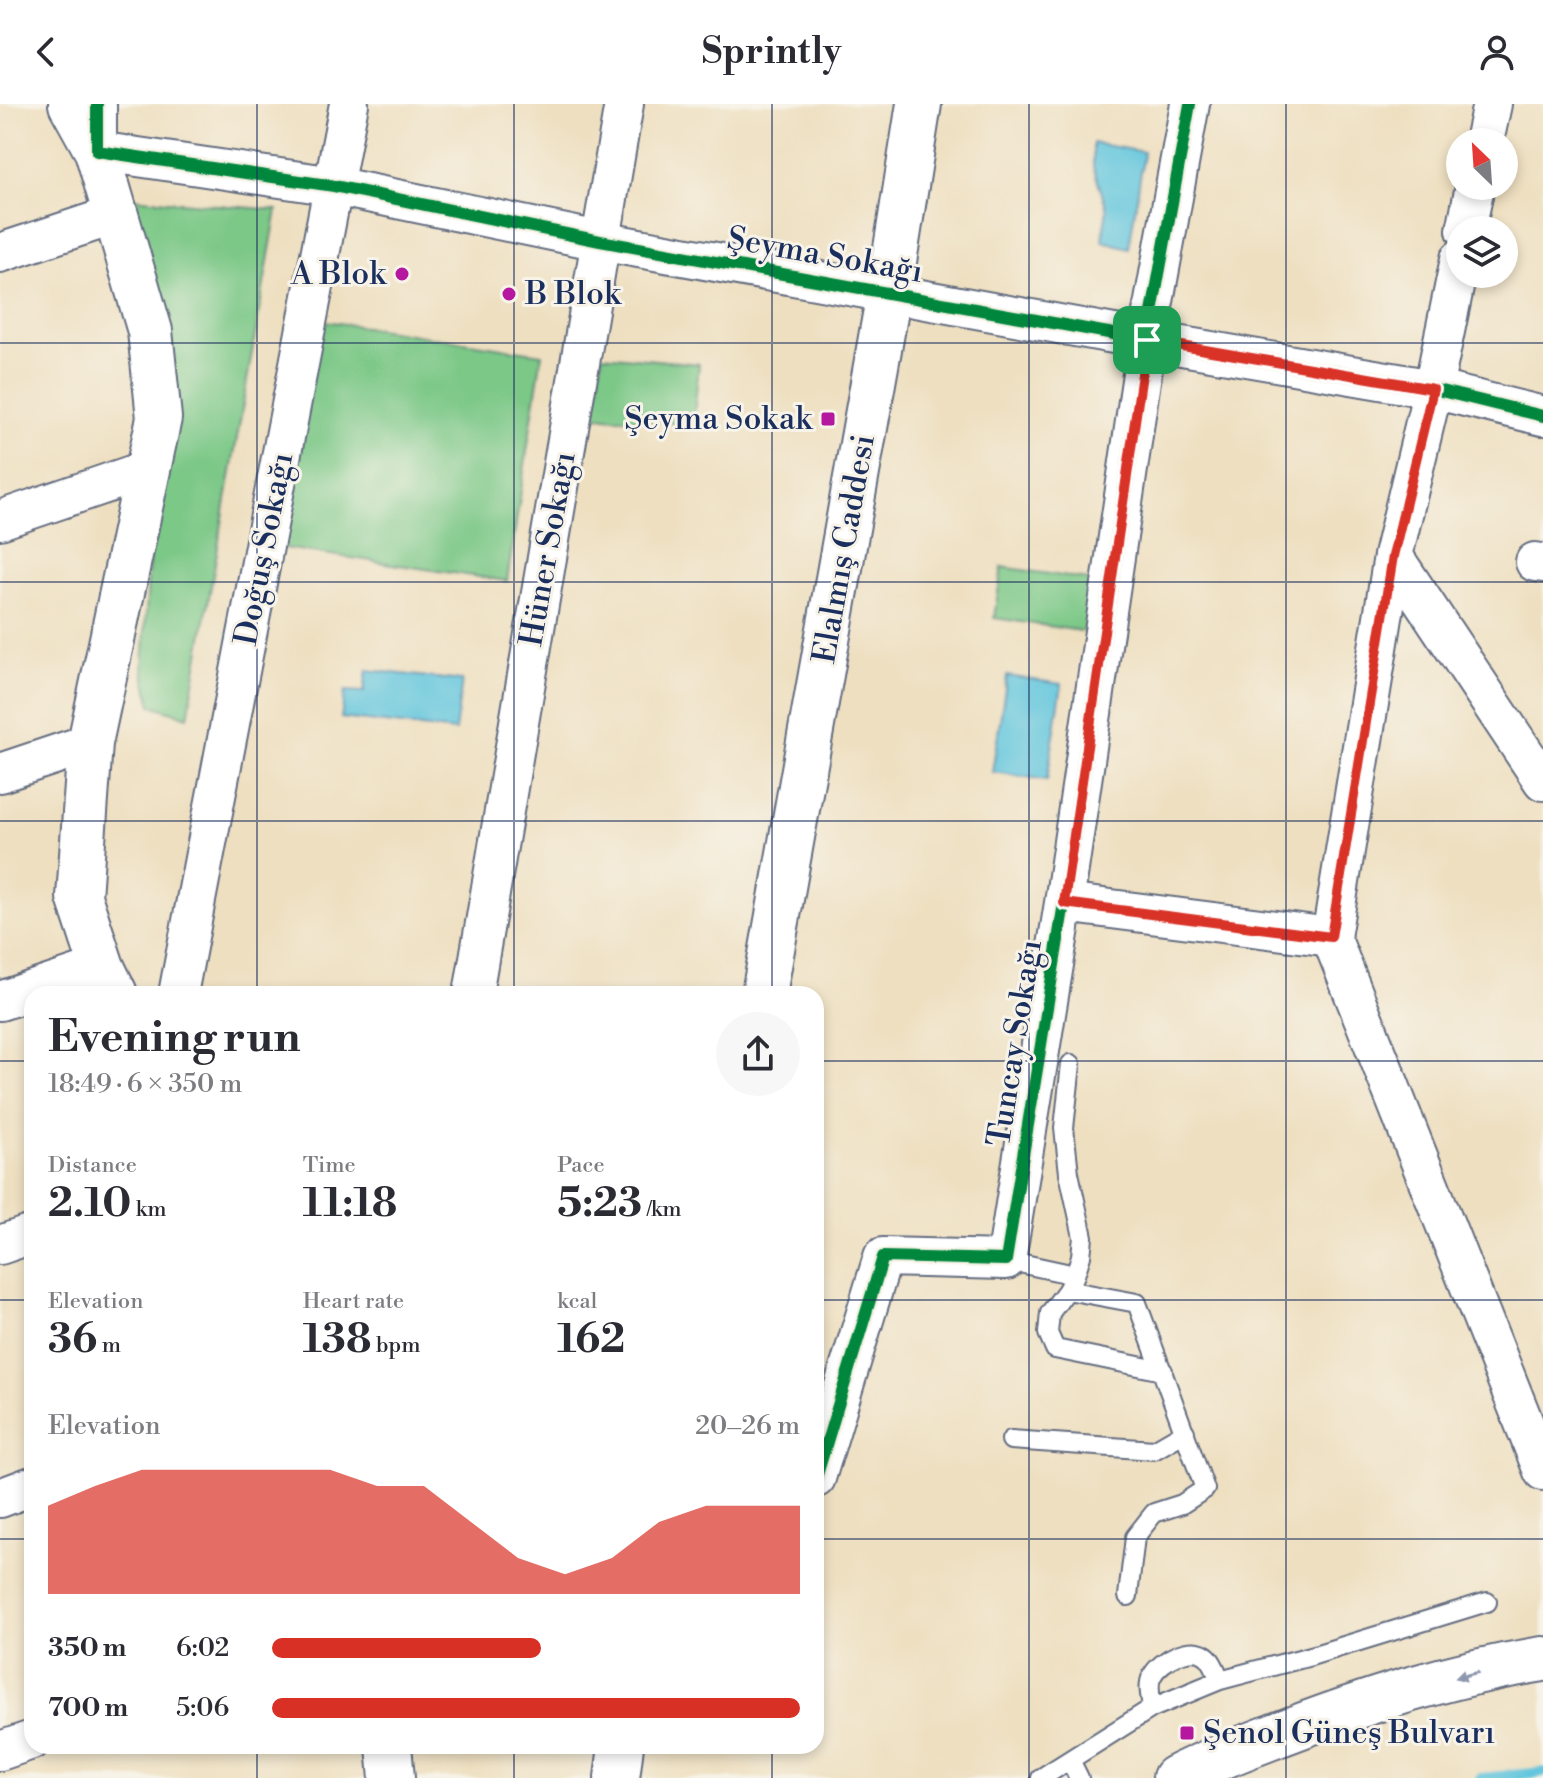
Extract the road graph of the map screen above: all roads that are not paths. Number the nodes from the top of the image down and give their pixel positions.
1 (71, 104) edge
2 (97, 104) edge
3 (349, 104) edge
4 (624, 104) edge
5 (919, 104) edge
6 (1190, 104) edge
7 (1492, 104) edge
8 (1487, 128) edge
9 (97, 151) junction
10 (334, 186) junction
11 (115, 215) junction
12 (600, 241) junction
13 (0, 253) edge
14 (1454, 288) edge
15 (889, 293) junction
16 (1147, 340) junction
17 (1433, 389) junction
18 (1543, 416) edge
19 (149, 469) junction
20 (0, 520) edge
21 (1393, 556) junction
22 (90, 743) junction
23 (0, 773) edge
24 (1543, 781) edge
25 (1064, 903) junction
26 (1331, 937) junction
27 (108, 981) edge
28 (81, 986) edge
29 (180, 986) edge
30 (474, 986) edge
31 (765, 986) edge
32 (24, 997) edge
33 (0, 1001) edge
34 (1071, 1064) dead end
35 (24, 1237) edge
36 (0, 1245) edge
37 (1006, 1260) junction
38 (1071, 1282) junction
39 (1163, 1371) junction
40 (1185, 1432) junction
41 (1011, 1440) dead end
42 (824, 1452) edge
43 (1543, 1471) edge
44 (24, 1489) edge
45 (0, 1498) edge
46 (1128, 1596) dead end
47 (1487, 1602) dead end
48 (1543, 1659) edge
49 (1220, 1680) junction
50 (1543, 1689) edge
51 (1152, 1708) junction
52 (24, 1743) edge
53 (0, 1751) edge
54 (390, 1754) edge
55 (620, 1754) edge
56 (1070, 1760) junction
57 (392, 1778) edge
58 (617, 1778) edge
59 (1041, 1778) edge
60 (1079, 1778) edge
61 (1175, 1778) edge
62 (1241, 1778) edge

1 - 9 street
2 - 9 street
3 - 10 street, Doğuş Sokağı
4 - 12 street, Hüner Sokağı
5 - 15 street, Elalmış Caddesi
6 - 16 street, Tuncay Sokağı
7 - 8 street
9 - 10 street, Şeyma Sokağı
9 - 11 street
10 - 12 street, Şeyma Sokağı
10 - 29 street, Doğuş Sokağı
11 - 13 street
11 - 19 street
12 - 15 street, Şeyma Sokağı
12 - 30 street, Hüner Sokağı
14 - 17 street
15 - 16 street, Şeyma Sokağı
15 - 31 street, Elalmış Caddesi
16 - 17 street, Şeyma Sokağı
16 - 25 street, Tuncay Sokağı
17 - 18 street, Şeyma Sokağı
17 - 21 street
19 - 20 street
19 - 22 street
21 - 24 street
21 - 26 street
22 - 23 street
22 - 27 street
25 - 26 street
25 - 37 street, Tuncay Sokağı
26 - 43 street
27 - 28 street
32 - 33 street
34 - 38 lane
35 - 36 street
37 - 38 lane
37 - 42 street
38 - 39 lane
38 - 39 lane
39 - 40 lane
40 - 41 lane
40 - 46 lane
44 - 45 street
47 - 49 lane
48 -> 61 street
49 - 51 lane
49 - 51 lane
50 - 62 street
51 - 56 lane
52 - 53 street
54 - 57 street
55 - 58 street
56 - 59 lane
56 - 60 lane

